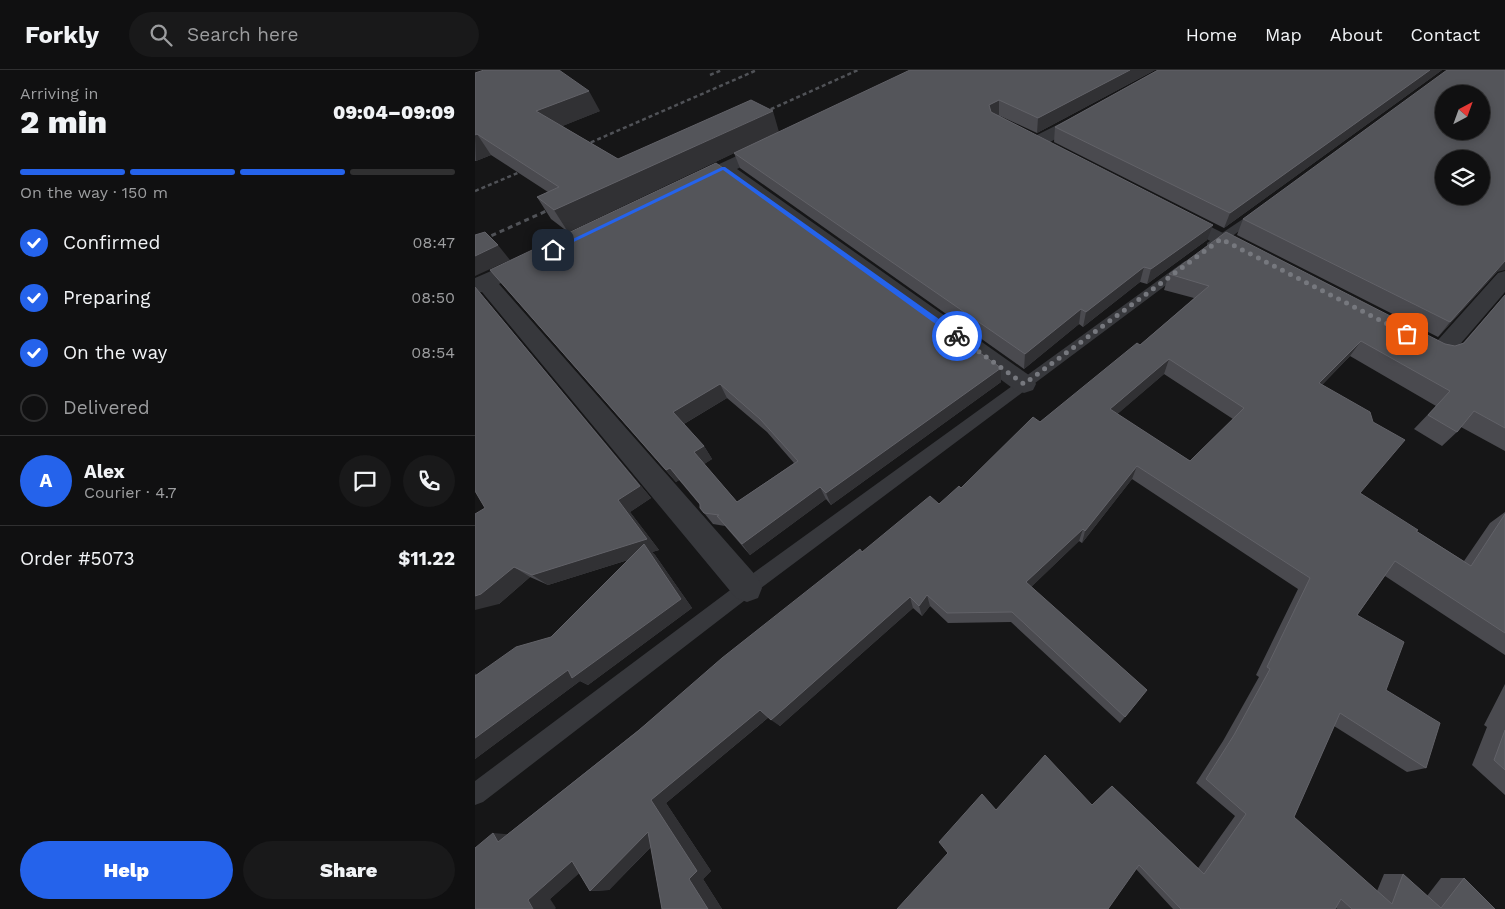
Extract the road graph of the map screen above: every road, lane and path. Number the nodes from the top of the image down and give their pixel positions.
1 (1104, 106) edge
2 (783, 139) edge
3 (1055, 151) edge
4 (723, 168) junction
5 (679, 189) edge
6 (1269, 204) edge
7 (1160, 207) edge
8 (1221, 239) junction
9 (547, 252) edge
10 (1274, 266) edge
11 (1505, 278) edge
12 (480, 284) edge
13 (1397, 329) edge
14 (1024, 384) junction
15 (747, 588) junction
16 (475, 794) edge

1 - 3 street
2 - 4 street
4 - 5 street
4 - 14 street
6 - 8 lane
7 - 8 street
8 - 10 street
8 - 14 lane
9 - 12 street
11 - 13 street
12 - 15 street
14 - 15 lane
15 - 16 lane

